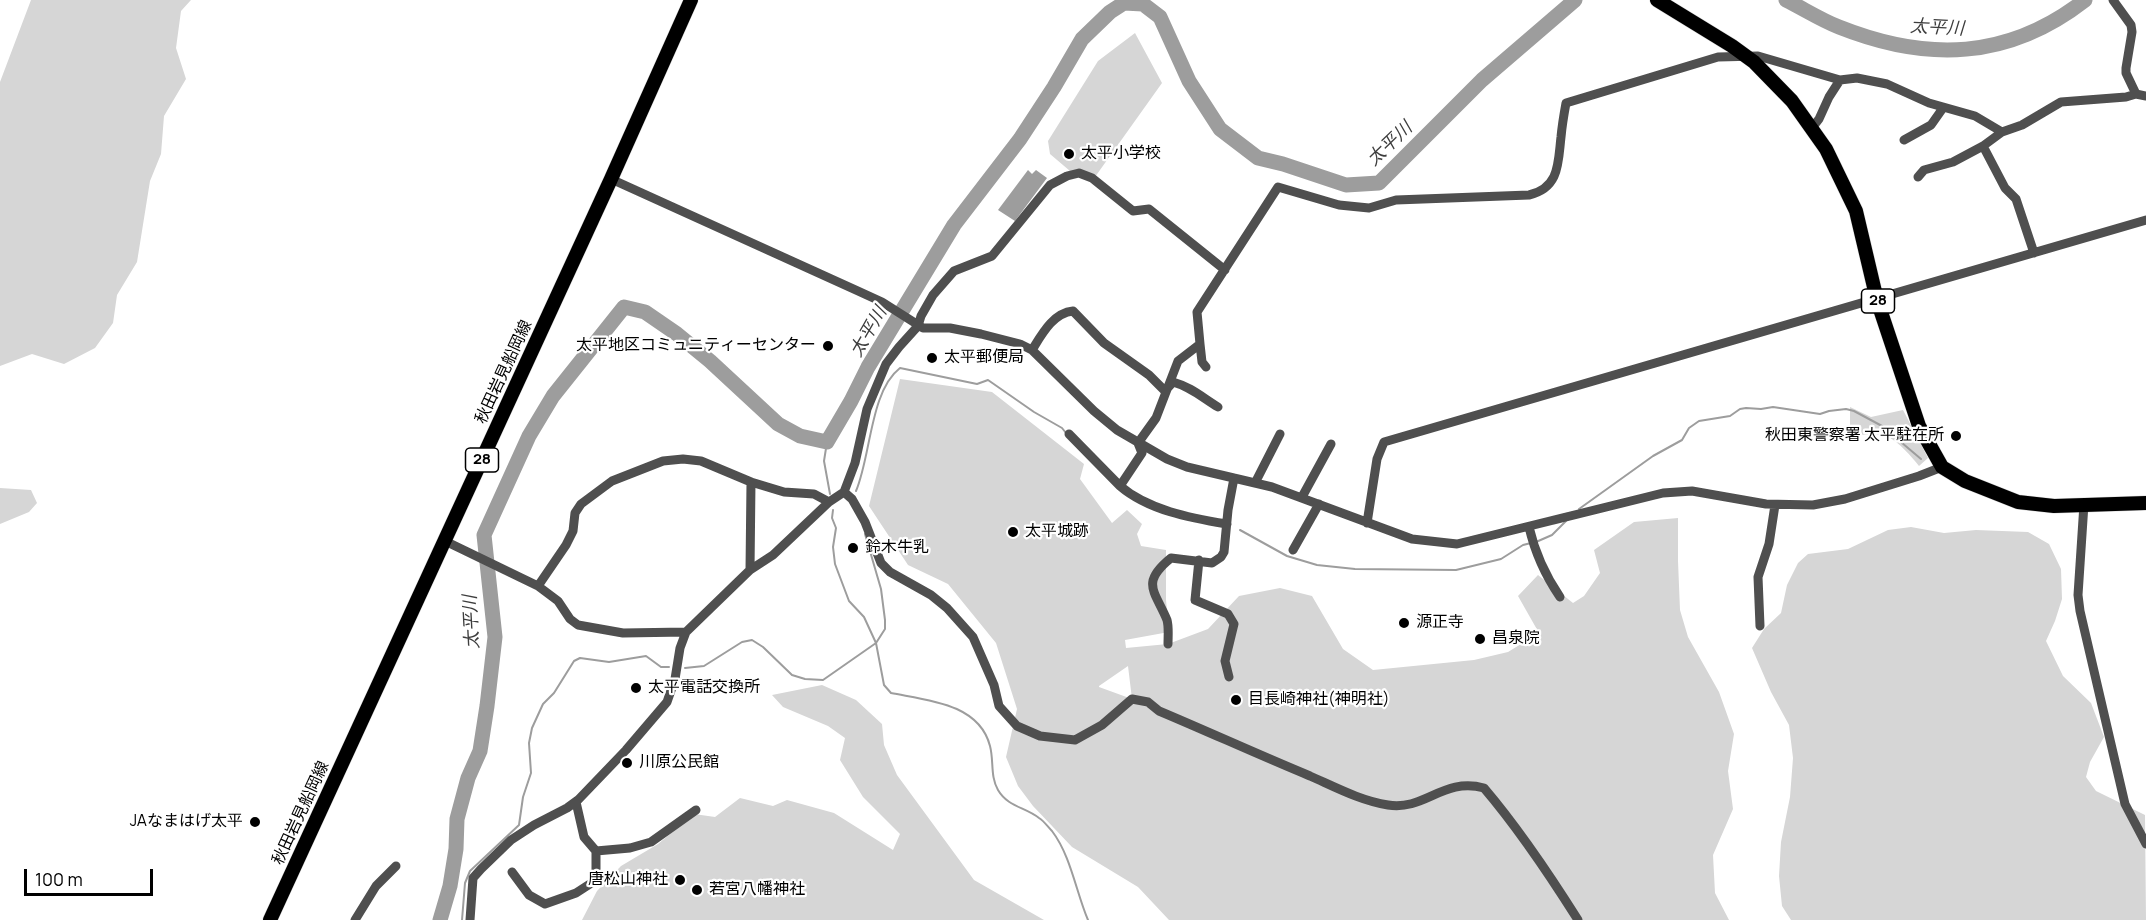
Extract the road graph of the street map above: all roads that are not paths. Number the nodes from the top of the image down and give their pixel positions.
1 (691, 0) edge
2 (1657, 0) edge
3 (2113, 0) edge
4 (1746, 57) junction
5 (1840, 80) junction
6 (2141, 95) edge
7 (1943, 108) junction
8 (1812, 128) junction
9 (2002, 132) junction
10 (1904, 140) dead end
11 (1983, 146) junction
12 (1918, 177) dead end
13 (611, 179) junction
14 (2146, 220) edge
15 (2034, 253) junction
16 (1225, 270) junction
17 (1877, 300) junction
18 (916, 325) junction
19 (1200, 344) junction
20 (1032, 350) junction
21 (1206, 368) dead end
22 (1165, 391) junction
23 (1218, 407) dead end
24 (1069, 434) dead end
25 (1280, 434) dead end
26 (1138, 443) junction
27 (1331, 444) dead end
28 (1942, 467) junction
29 (1234, 478) junction
30 (751, 482) junction
31 (1255, 483) junction
32 (1120, 486) junction
33 (844, 492) junction
34 (1302, 497) junction
35 (829, 502) junction
36 (2146, 503) edge
37 (1319, 504) junction
38 (2084, 504) junction
39 (1775, 505) junction
40 (1367, 523) junction
41 (1227, 524) junction
42 (1529, 527) junction
43 (445, 541) junction
44 (1293, 550) dead end
45 (1199, 560) junction
46 (750, 570) junction
47 (538, 586) junction
48 (1560, 597) dead end
49 (1760, 626) dead end
50 (686, 632) junction
51 (1168, 644) dead end
52 (1229, 676) dead end
53 (576, 802) junction
54 (696, 810) dead end
55 (2146, 844) edge
56 (596, 851) junction
57 (396, 866) dead end
58 (512, 872) dead end
59 (270, 920) edge
60 (355, 920) edge
61 (470, 920) edge
62 (1578, 920) edge

1 - 13 main road, 秋田岩見船岡線 / 28
2 - 4 main road, 28
3 - 6 street
4 - 5 street
4 - 8 main road, 28
4 - 16 street
5 - 7 street
5 - 8 street
6 - 9 street
7 - 9 street
7 - 10 street
8 - 17 main road, 28
9 - 11 street
11 - 12 street
11 - 15 street
13 - 18 street
13 - 43 main road, 秋田岩見船岡線 / 28
14 - 15 street
15 - 17 street
16 - 18 street
16 - 19 street
17 - 28 main road, 28
17 - 40 street
18 - 20 street
18 - 33 street
19 - 21 street
19 - 22 street
20 - 22 street
20 - 26 street
22 - 23 street
22 - 26 street
24 - 32 street
25 - 31 street
26 - 29 street
26 - 32 street
27 - 34 street
28 - 38 main road
28 - 39 street
29 - 31 street
29 - 41 street
30 - 35 street
30 - 46 street
30 - 47 street
31 - 34 street
32 - 41 street
33 - 35 street
33 - 62 street
34 - 37 street
35 - 46 street
36 - 38 main road
37 - 40 street
37 - 44 street
38 - 55 street
39 - 42 street
39 - 49 street
40 - 42 street
41 - 45 street
42 - 48 street
43 - 47 street
43 - 59 main road, 秋田岩見船岡線 / 28
45 - 51 street
45 - 52 street
46 - 50 street
47 - 50 street
50 - 53 street
53 - 56 street
53 - 61 street
54 - 56 street
56 - 58 street
57 - 60 street

